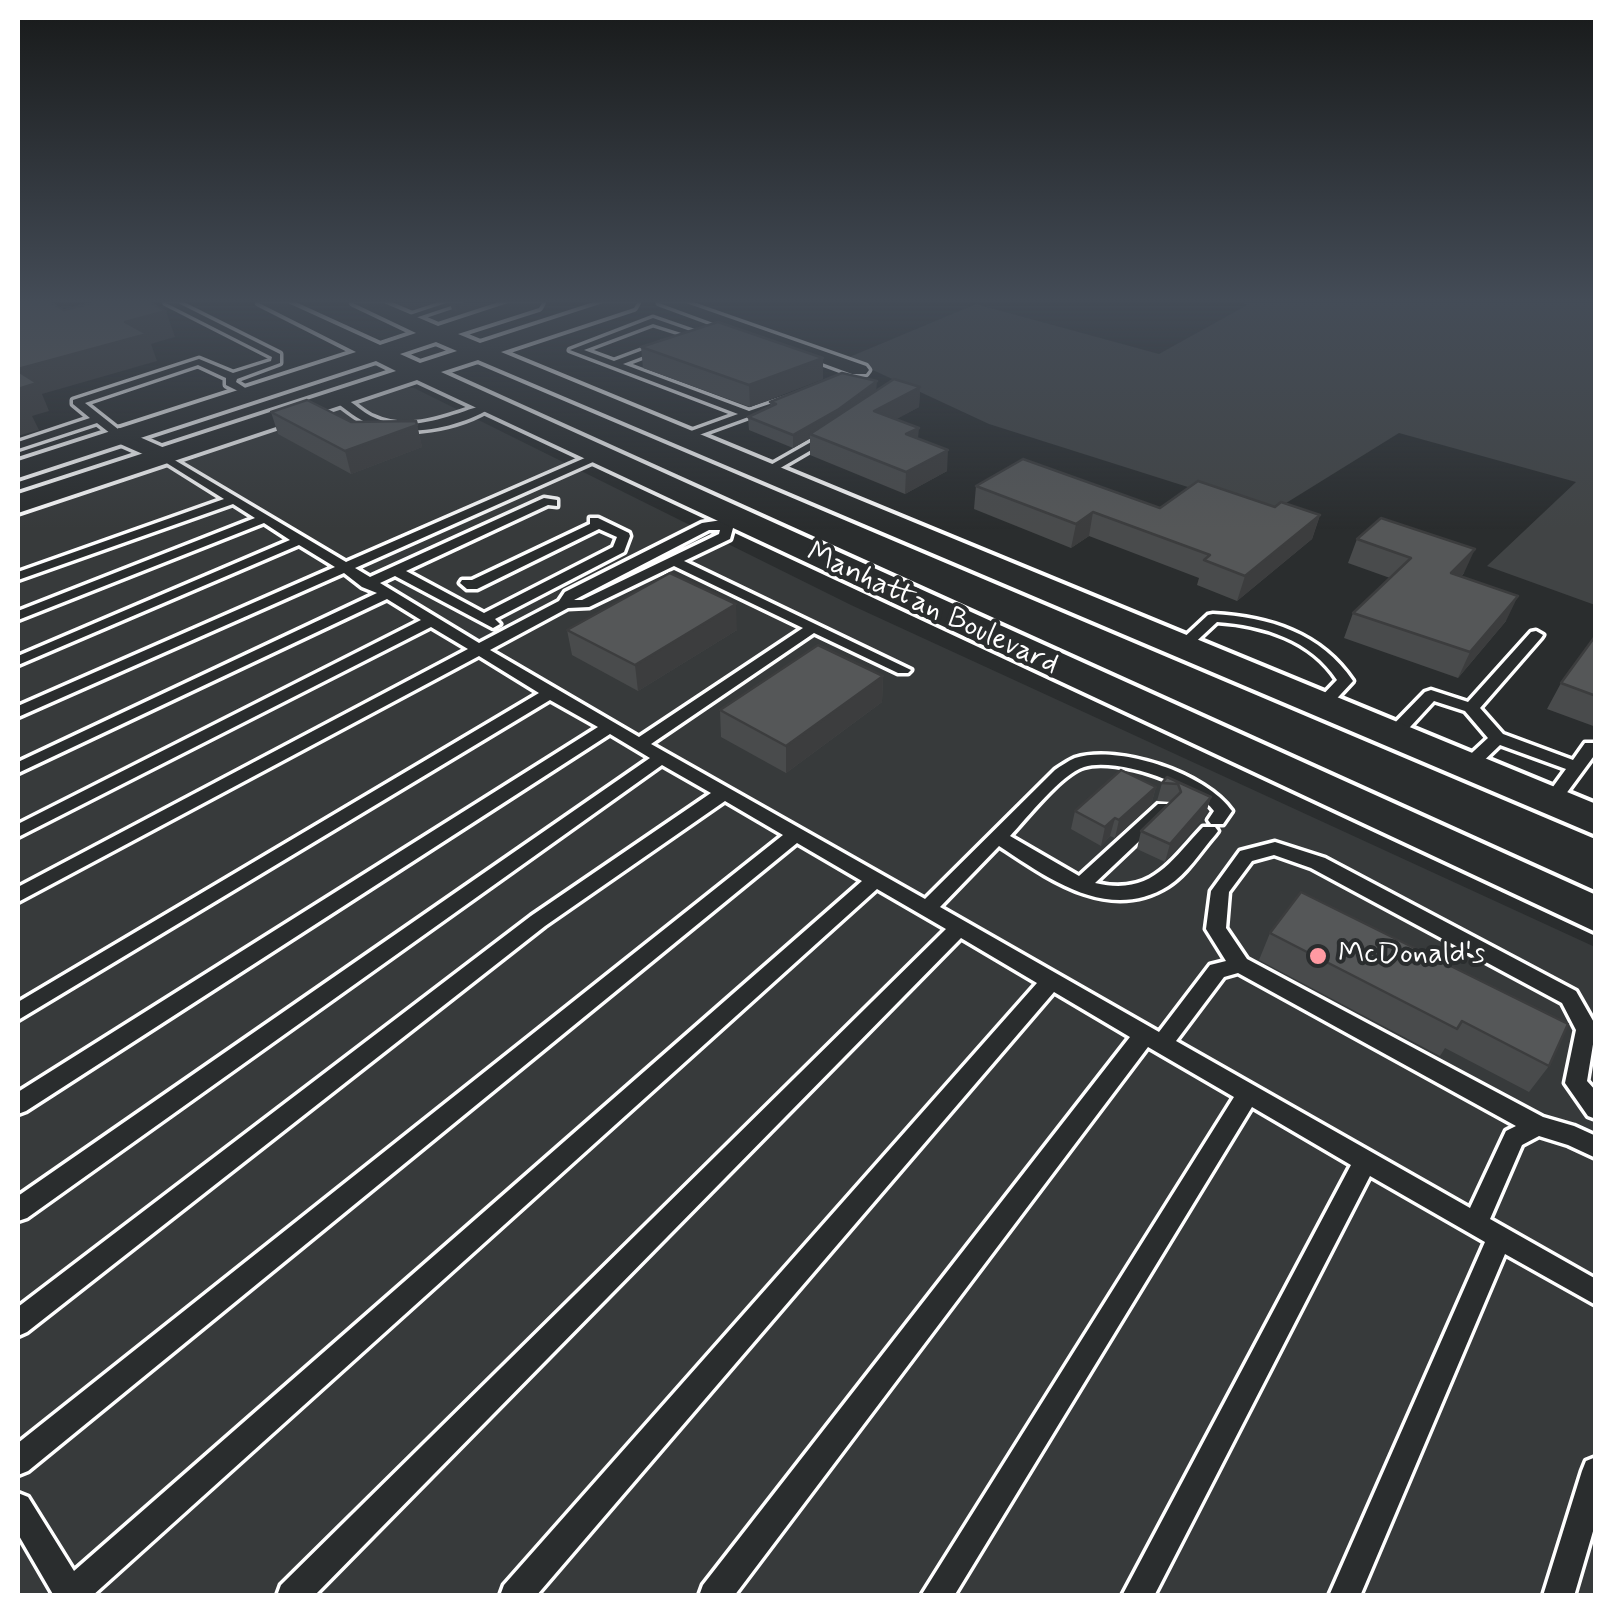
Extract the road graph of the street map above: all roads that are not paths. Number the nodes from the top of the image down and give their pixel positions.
1 (149, 378) edge
2 (228, 378) edge
3 (251, 378) edge
4 (275, 378) edge
5 (393, 378) edge
6 (430, 378) edge
7 (469, 378) edge
8 (544, 378) edge
9 (652, 378) edge
10 (240, 385) junction
11 (798, 392) edge
12 (461, 393) junction
13 (336, 397) junction
14 (489, 406) junction
15 (746, 414) junction
16 (109, 427) junction
17 (845, 427) edge
18 (684, 437) junction
19 (18, 446) edge
20 (161, 454) junction
21 (595, 454) junction
22 (757, 468) junction
23 (18, 470) edge
24 (233, 500) junction
25 (553, 503) dead end
26 (18, 504) edge
27 (262, 519) junction
28 (733, 523) junction
29 (560, 540) junction
30 (298, 541) junction
31 (940, 546) junction
32 (600, 560) junction
33 (674, 561) junction
34 (339, 567) junction
35 (396, 571) junction
36 (523, 575) junction
37 (18, 576) edge
38 (367, 584) junction
39 (470, 585) dead end
40 (385, 595) junction
41 (565, 604) junction
42 (18, 616) edge
43 (484, 620) junction
44 (429, 622) junction
45 (813, 627) junction
46 (506, 632) junction
47 (1536, 635) dead end
48 (1183, 646) junction
49 (475, 649) junction
50 (18, 661) edge
51 (903, 670) dead end
52 (550, 693) junction
53 (1322, 705) junction
54 (1472, 708) junction
55 (18, 712) edge
56 (610, 728) junction
57 (1394, 735) junction
58 (1498, 738) junction
59 (639, 744) junction
60 (1591, 747) dead end
61 (662, 757) junction
62 (1468, 767) junction
63 (1577, 767) junction
64 (18, 768) edge
65 (1191, 784) junction
66 (724, 793) junction
67 (1551, 802) junction
68 (1596, 822) edge
69 (1408, 829) junction
70 (18, 832) edge
71 (796, 834) junction
72 (998, 837) junction
73 (876, 880) junction
74 (1596, 885) edge
75 (1079, 887) junction
76 (18, 895) edge
77 (926, 909) junction
78 (1596, 914) edge
79 (959, 928) junction
80 (1240, 964) junction
81 (1051, 980) junction
82 (18, 1012) edge
83 (1153, 1039) junction
84 (1248, 1094) junction
85 (18, 1104) edge
86 (1596, 1109) edge
87 (1538, 1126) junction
88 (1596, 1148) edge
89 (1365, 1161) junction
90 (18, 1210) edge
91 (1487, 1231) junction
92 (1596, 1294) edge
93 (18, 1323) edge
94 (18, 1461) edge
95 (1596, 1471) edge
96 (18, 1507) edge
97 (71, 1595) edge
98 (292, 1596) edge
99 (516, 1596) edge
100 (714, 1596) edge
101 (936, 1596) edge
102 (1137, 1596) edge
103 (1344, 1596) edge
104 (1558, 1596) edge

1 - 16 lane
2 - 10 lane
3 - 10 lane
4 - 10 street
5 - 13 street
6 - 12 street, Manhattan Boulevard
7 - 12 street
8 - 18 street, Manhattan Boulevard
9 - 15 lane
10 - 16 street
11 - 15 lane
12 - 14 street, Manhattan Boulevard
13 - 14 lane
13 - 20 street
14 - 21 street, Manhattan Boulevard
15 - 18 lane
16 - 19 lane
16 - 20 street
16 - 23 street
17 - 22 lane
18 - 22 street, Manhattan Boulevard
20 - 24 lane
20 - 26 street
21 - 22 street
21 - 28 street, Manhattan Boulevard
21 - 34 lane
22 - 31 street, Manhattan Boulevard
24 - 27 lane
24 - 37 lane
25 - 35 lane
27 - 30 lane
27 - 42 lane
28 - 31 street
28 - 33 lane
28 - 41 lane
28 - 69 street, Manhattan Boulevard
29 - 32 lane
29 - 32 lane
29 - 36 lane
30 - 34 lane
30 - 50 lane
31 - 48 street, Manhattan Boulevard
32 - 36 lane
33 - 41 lane
33 - 45 lane
34 - 38 lane
34 - 55 lane
35 - 38 lane
35 - 43 lane
36 - 39 lane
36 - 43 lane
38 - 40 lane
40 - 44 lane
40 - 64 lane
41 - 46 lane
43 - 46 lane
44 - 49 lane
44 - 70 lane
45 - 51 lane
45 - 59 lane
46 - 49 lane
47 - 54 lane
48 - 53 street, Manhattan Boulevard
48 - 53 lane
49 - 52 lane
49 - 76 lane
52 - 56 lane
52 - 82 lane
53 - 57 street, Manhattan Boulevard
54 - 57 lane
54 - 58 lane
56 - 59 lane
56 - 85 lane
57 - 62 street, Manhattan Boulevard
58 - 62 lane
58 - 63 lane
59 - 61 lane
60 - 63 lane
61 - 66 lane
61 - 90 lane
62 - 67 street, Manhattan Boulevard
63 - 67 lane
65 - 72 lane
65 - 75 lane
65 - 75 lane
66 - 71 lane
66 - 93 lane
67 - 68 street, Manhattan Boulevard
69 - 74 street
69 - 78 street, Manhattan Boulevard
71 - 73 lane
71 - 94 lane
72 - 75 lane
72 - 77 lane
73 - 77 lane
73 - 97 lane
77 - 79 lane
79 - 81 lane
79 - 98 lane
80 - 83 lane
80 - 86 lane
80 - 87 lane
81 - 83 lane
81 - 99 lane
83 - 84 lane
83 - 100 lane
84 - 89 lane
84 - 101 lane
87 - 88 lane
87 - 91 lane
89 - 91 lane
89 - 102 lane
91 - 92 lane
91 - 103 lane
95 - 104 lane
96 - 97 lane

